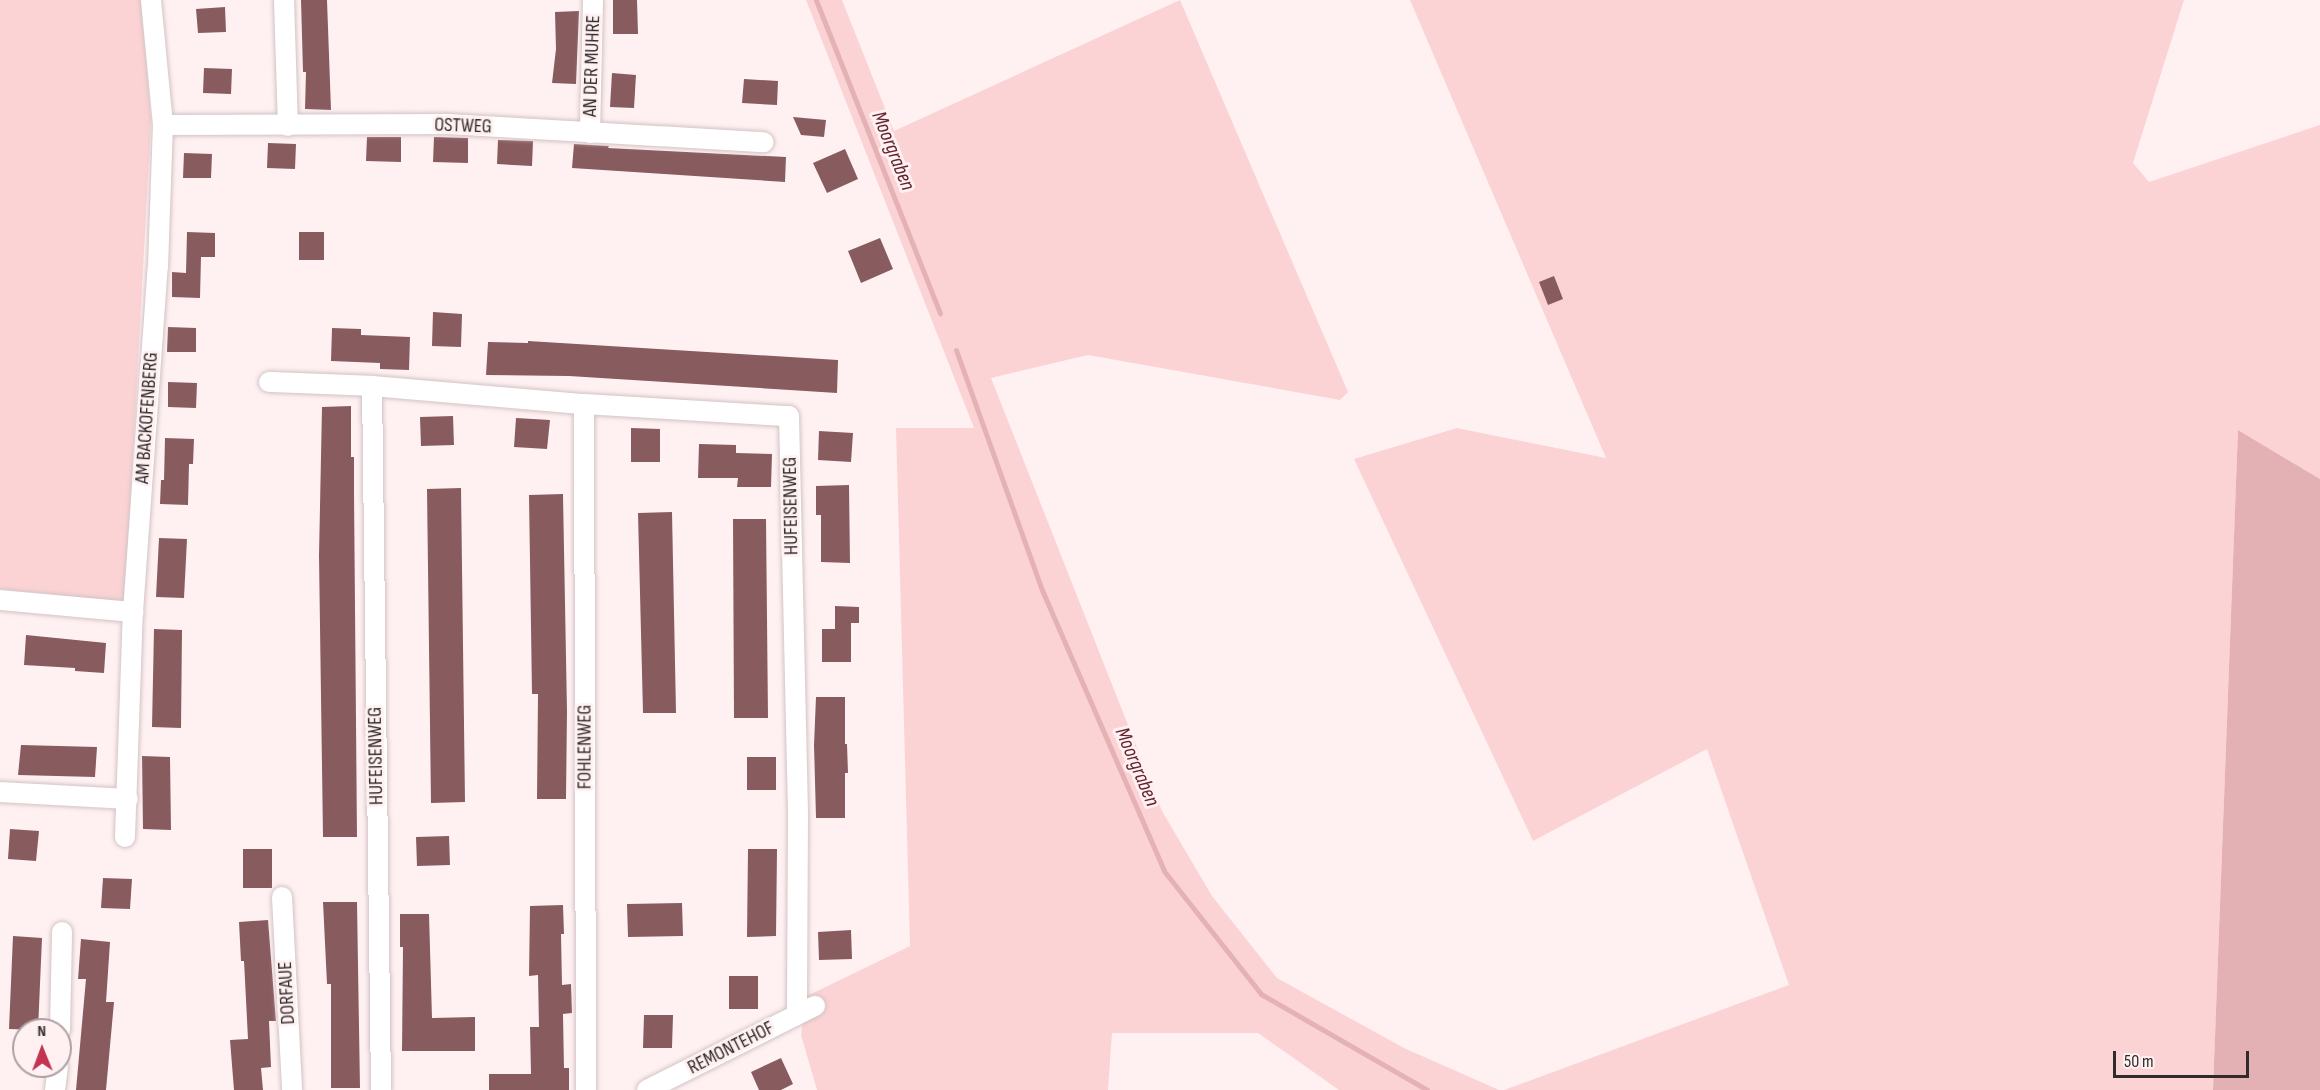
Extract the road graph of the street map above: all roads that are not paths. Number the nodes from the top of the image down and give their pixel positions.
1 (151, 0) edge
2 (284, 0) edge
3 (593, 0) edge
4 (163, 125) junction
5 (288, 126) junction
6 (590, 132) junction
7 (763, 142) dead end
8 (269, 382) dead end
9 (372, 386) junction
10 (584, 404) junction
11 (0, 600) edge
12 (133, 612) junction
13 (0, 792) edge
14 (128, 799) junction
15 (125, 837) dead end
16 (282, 897) dead end
17 (62, 932) dead end
18 (806, 1011) joint
19 (60, 1018) edge
20 (292, 1090) edge
21 (381, 1090) edge
22 (586, 1090) edge
23 (647, 1090) edge

1 - 4 street, AM BACKOFENBERG
2 - 5 street
3 - 6 street, AN DER MUHRE
4 - 5 street, OSTWEG
4 - 12 street, AM BACKOFENBERG
5 - 6 street, OSTWEG
6 - 7 street, OSTWEG
8 - 9 street, HUFEISENWEG
9 - 10 street, HUFEISENWEG
9 - 21 street, HUFEISENWEG
10 - 18 street, HUFEISENWEG
10 - 22 street, FOHLENWEG
11 - 12 street
12 - 14 street, AM BACKOFENBERG
13 - 14 street
14 - 15 street, AM BACKOFENBERG
16 - 20 street, DORFAUE
17 - 19 street
18 - 23 street, REMONTEHOF

